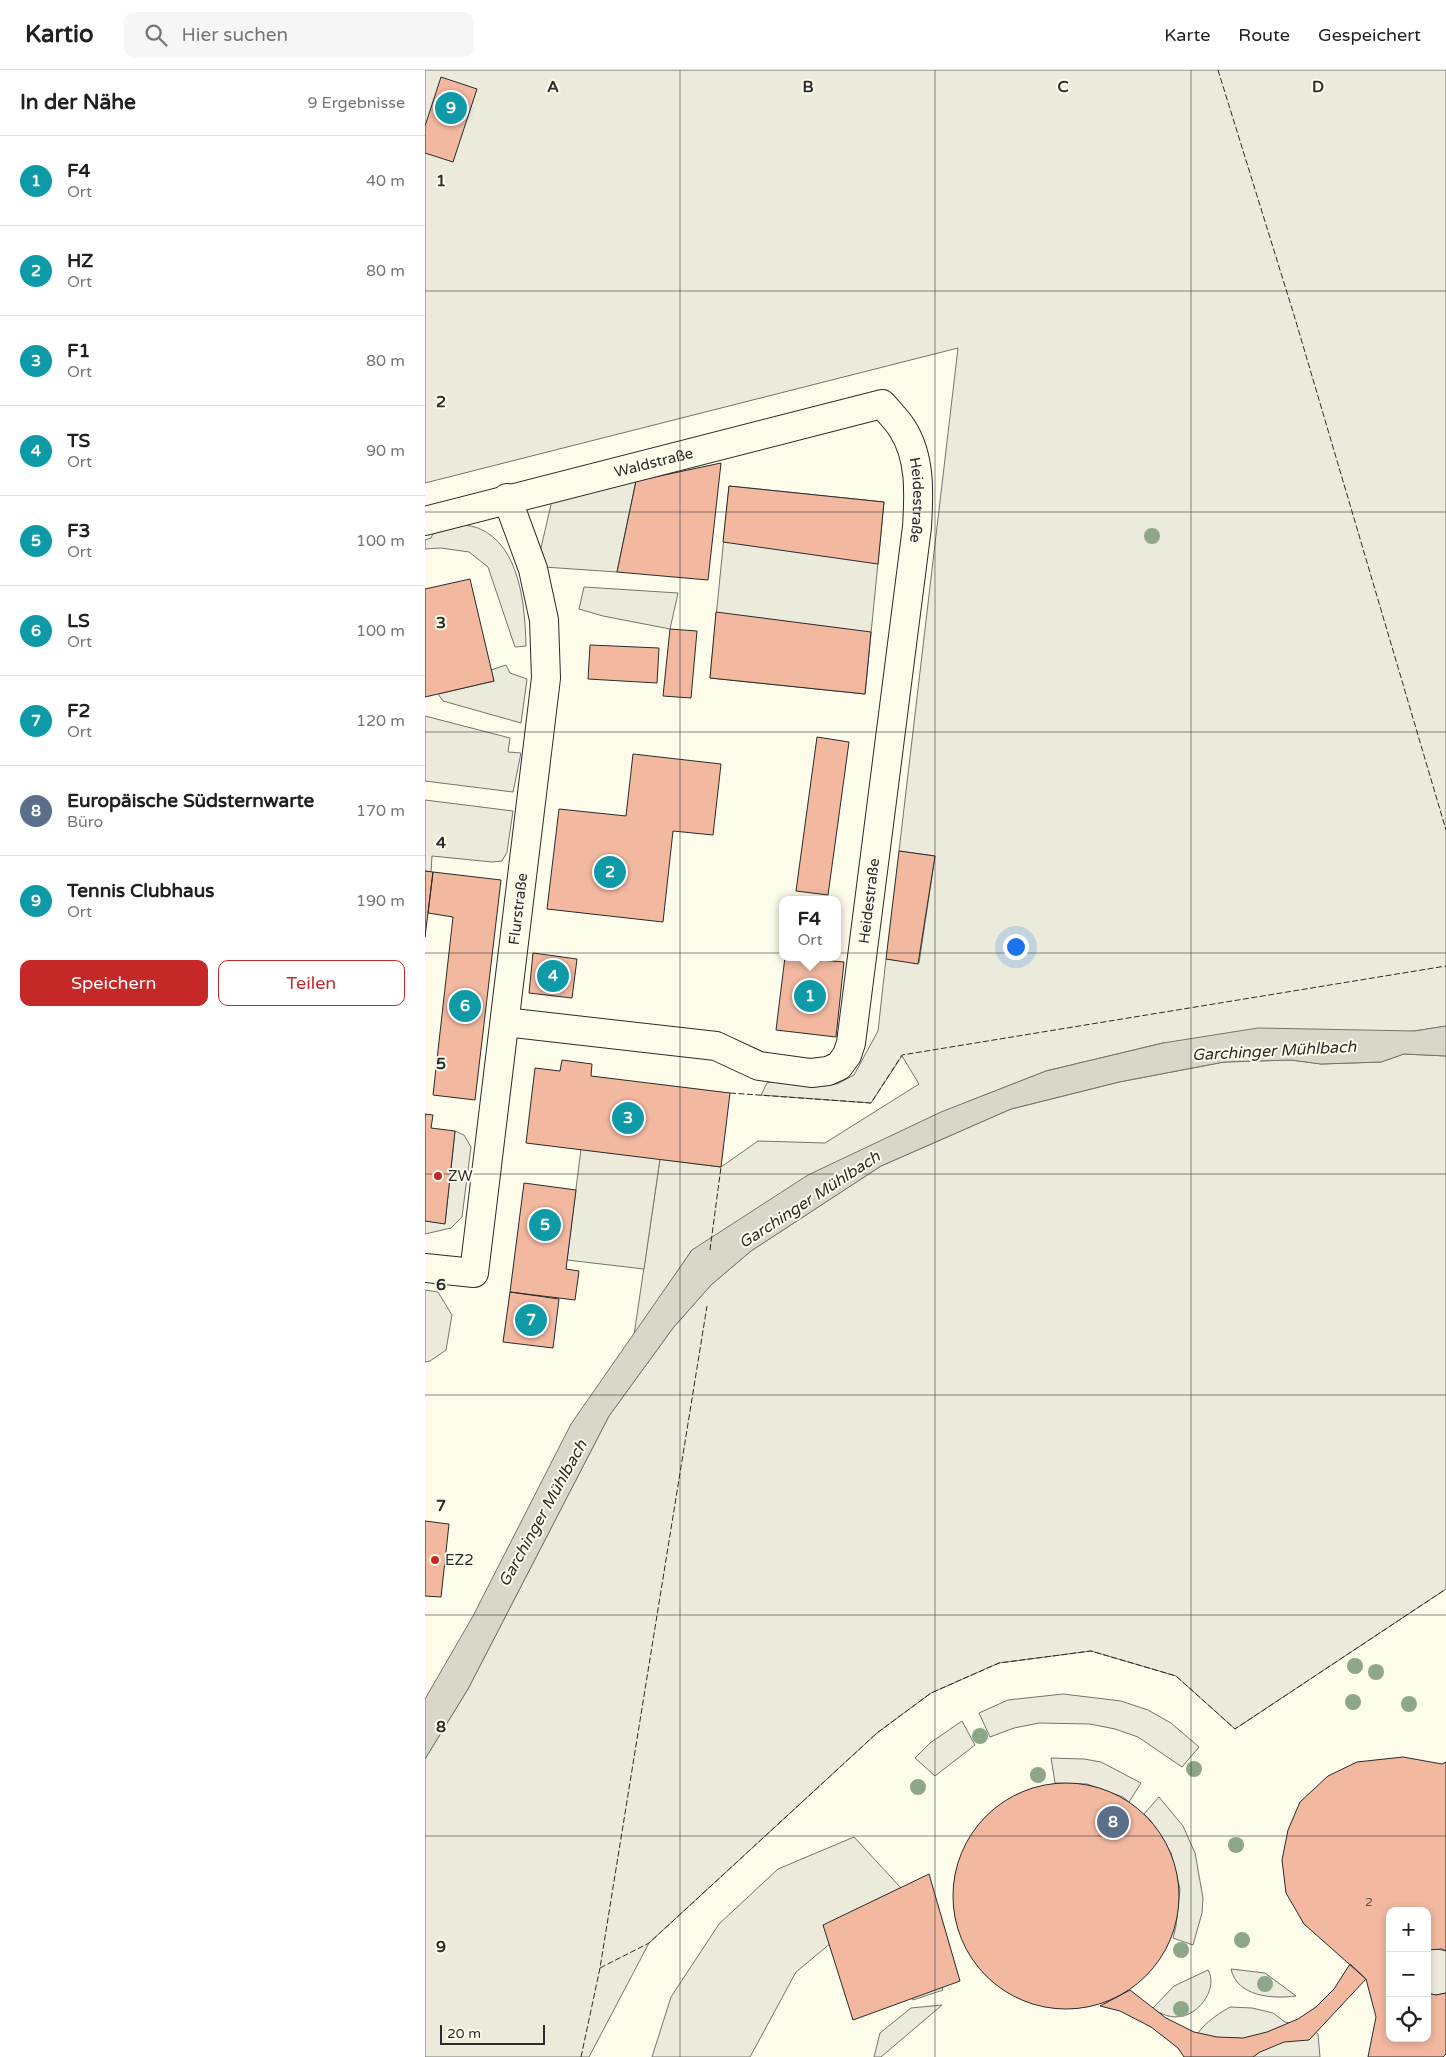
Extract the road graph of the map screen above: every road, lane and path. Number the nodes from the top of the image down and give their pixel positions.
1 (883, 404) joint
2 (507, 498) junction
3 (425, 521) edge
4 (505, 1022) junction
5 (425, 1268) edge

1 - 2 lane, Waldstraße
1 - 4 lane, Heidestraße
2 - 3 lane, Waldstraße
2 - 4 lane, Flurstraße
4 - 5 lane, Flurstraße

